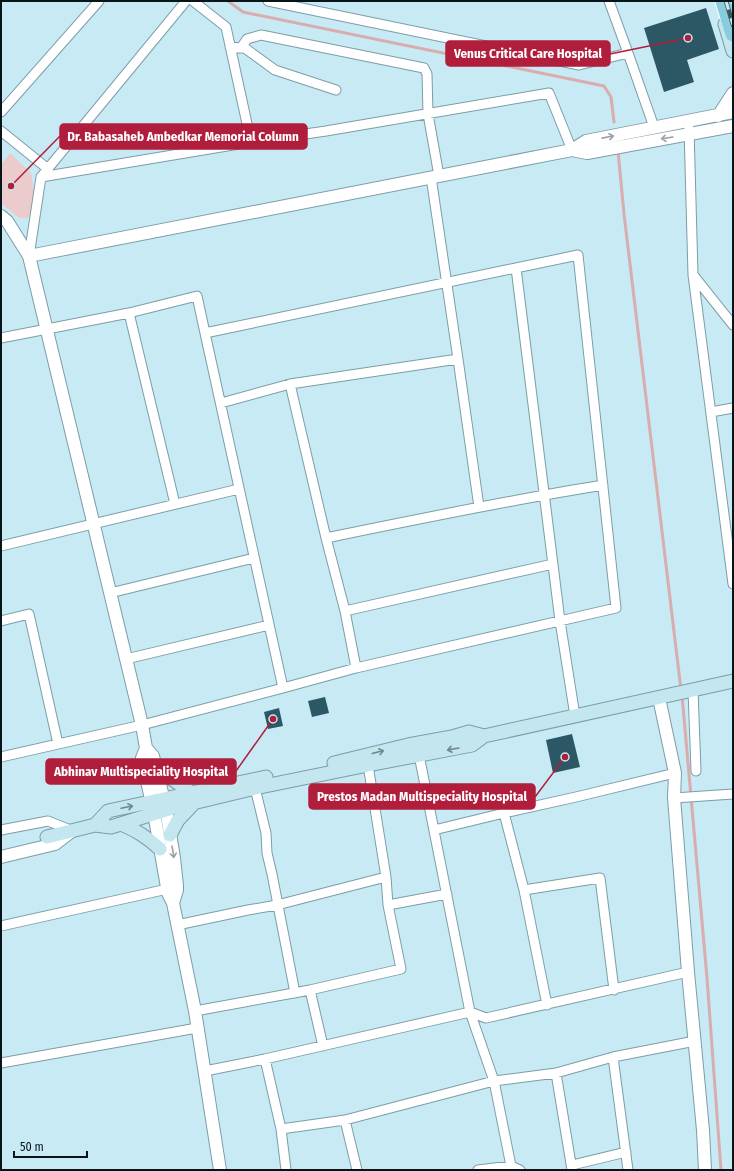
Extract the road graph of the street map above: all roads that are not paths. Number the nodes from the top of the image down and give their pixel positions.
1 (99, 1) edge
2 (186, 1) edge
3 (193, 1) edge
4 (268, 1) edge
5 (609, 1) edge
6 (719, 1) edge
7 (724, 1) edge
8 (733, 34) edge
9 (242, 46) junction
10 (230, 47) junction
11 (733, 51) edge
12 (628, 53) junction
13 (336, 90) dead end
14 (733, 93) edge
15 (1, 112) edge
16 (733, 112) edge
17 (428, 114) junction
18 (718, 116) junction
19 (689, 121) junction
20 (654, 128) junction
21 (731, 128) edge
22 (1, 131) edge
23 (688, 135) junction
24 (251, 142) junction
25 (572, 150) junction
26 (48, 169) junction
27 (435, 176) junction
28 (40, 177) junction
29 (1, 216) edge
30 (29, 256) junction
31 (516, 268) junction
32 (693, 275) junction
33 (447, 282) junction
34 (129, 313) junction
35 (733, 325) edge
36 (47, 330) junction
37 (205, 333) junction
38 (1, 338) edge
39 (458, 358) junction
40 (290, 384) junction
41 (221, 403) junction
42 (733, 408) edge
43 (711, 412) junction
44 (602, 485) junction
45 (239, 489) junction
46 (544, 494) junction
47 (175, 504) junction
48 (479, 507) junction
49 (93, 523) junction
50 (730, 530) edge
51 (326, 538) junction
52 (1, 546) edge
53 (254, 558) junction
54 (553, 564) junction
55 (733, 584) edge
56 (110, 592) junction
57 (345, 611) junction
58 (1, 621) edge
59 (560, 621) junction
60 (269, 626) junction
61 (126, 659) junction
62 (356, 668) junction
63 (733, 681) edge
64 (283, 688) junction
65 (692, 690) junction
66 (659, 698) junction
67 (575, 716) junction
68 (142, 725) junction
69 (58, 744) junction
70 (146, 748) junction
71 (418, 749) junction
72 (1, 757) edge
73 (368, 765) junction
74 (155, 767) junction
75 (696, 771) dead end
76 (675, 773) junction
77 (256, 788) junction
78 (733, 794) edge
79 (677, 797) junction
80 (194, 798) junction
81 (159, 806) junction
82 (504, 813) junction
83 (121, 824) junction
84 (95, 825) junction
85 (1, 830) edge
86 (434, 830) junction
87 (73, 831) junction
88 (170, 835) junction
89 (47, 838) dead end
90 (160, 849) junction
91 (1, 857) edge
92 (386, 877) junction
93 (172, 888) junction
94 (524, 890) junction
95 (447, 894) junction
96 (277, 905) junction
97 (388, 905) junction
98 (178, 925) junction
99 (1, 926) edge
100 (688, 972) junction
101 (310, 990) junction
102 (614, 990) junction
103 (295, 993) junction
104 (548, 1005) junction
105 (195, 1011) junction
106 (470, 1012) junction
107 (197, 1028) junction
108 (695, 1041) junction
109 (323, 1046) junction
110 (613, 1057) junction
111 (265, 1059) junction
112 (1, 1063) edge
113 (205, 1071) junction
114 (556, 1073) junction
115 (494, 1081) junction
116 (346, 1120) junction
117 (281, 1129) junction
118 (626, 1152) junction
119 (510, 1166) junction
120 (572, 1167) edge
121 (220, 1170) edge
122 (286, 1170) edge
123 (357, 1170) edge
124 (478, 1170) edge
125 (520, 1170) edge
126 (628, 1170) edge
127 (705, 1170) edge

1 - 15 street
2 - 26 street
3 - 10 street
4 - 12 street
5 - 12 street
6 - 11 main road
7 - 8 main road
9 - 10 street
9 - 13 street
9 - 17 street
10 - 24 street
12 - 20 street
14 - 18 street
16 - 18 street
17 - 24 street
17 - 25 street
17 - 27 street
18 - 19 street
19 - 20 street
19 - 23 street
25 -> 20 street
21 - 23 street
22 - 26 street
23 -> 25 street
23 - 32 street
24 - 28 street
25 - 27 street
26 - 28 street
27 - 30 street
27 - 33 street
28 - 30 street
29 - 30 street
30 - 36 street
31 - 33 street
31 - 44 street
31 - 46 street
32 - 35 street
32 - 43 street
33 - 37 street
33 - 39 street
34 - 36 street
34 - 37 street
34 - 47 street
36 - 38 street
36 - 49 street
37 - 41 street
39 - 40 street
39 - 48 street
40 - 41 street
40 - 51 street
41 - 45 street
42 - 43 street
43 - 50 street
44 - 46 street
44 - 59 street
45 - 47 street
45 - 53 street
46 - 48 street
46 - 54 street
47 - 49 street
48 - 51 street
49 - 52 street
49 - 56 street
50 - 55 street
51 - 57 street
53 - 56 street
53 - 60 street
54 - 57 street
54 - 59 street
56 - 61 street
57 - 62 street
58 - 69 street
59 - 62 street
59 - 67 street
60 - 61 street
60 - 64 street
61 - 68 street
62 - 64 street
63 - 65 main road
64 - 68 street
65 - 66 main road
65 - 75 street
66 - 67 main road
66 - 76 street
67 - 71 main road
68 - 69 street
68 - 70 street
69 - 72 street
70 - 74 street
70 - 81 street
71 - 73 main road
80 -> 71 main road
71 - 86 street
73 - 77 main road
73 - 92 street
74 - 80 main road
74 - 81 street
76 - 79 street
76 - 82 street
77 - 80 main road
77 - 96 street
78 - 79 street
79 - 100 street
80 - 81 main road
80 - 88 main road
81 - 83 main road
84 -> 81 main road
81 - 88 street
81 - 90 street
82 - 86 street
82 - 94 street
83 - 84 main road
83 - 90 main road
84 - 87 main road
85 - 87 street
86 - 95 street
87 - 89 main road
87 - 91 street
88 -> 93 street
90 - 93 street
92 - 96 street
92 - 97 street
93 - 98 street
93 - 99 street
94 - 102 street
94 - 104 street
95 - 97 street
95 - 106 street
96 - 98 street
96 - 103 street
97 - 101 street
98 - 105 street
100 - 102 street
100 - 108 street
101 - 103 street
101 - 109 street
102 - 104 street
103 - 105 street
104 - 106 street
105 - 107 street
106 - 109 street
106 - 115 street
107 - 112 street
107 - 113 street
108 - 110 street
108 - 127 street
109 - 111 street
110 - 114 street
110 - 118 street
111 - 113 street
111 - 117 street
113 - 121 street
114 - 115 street
114 - 120 street
115 - 116 street
115 - 119 street
116 - 117 street
116 - 123 street
117 - 122 street
118 - 120 street
118 - 126 street
119 - 124 street
119 - 125 street

